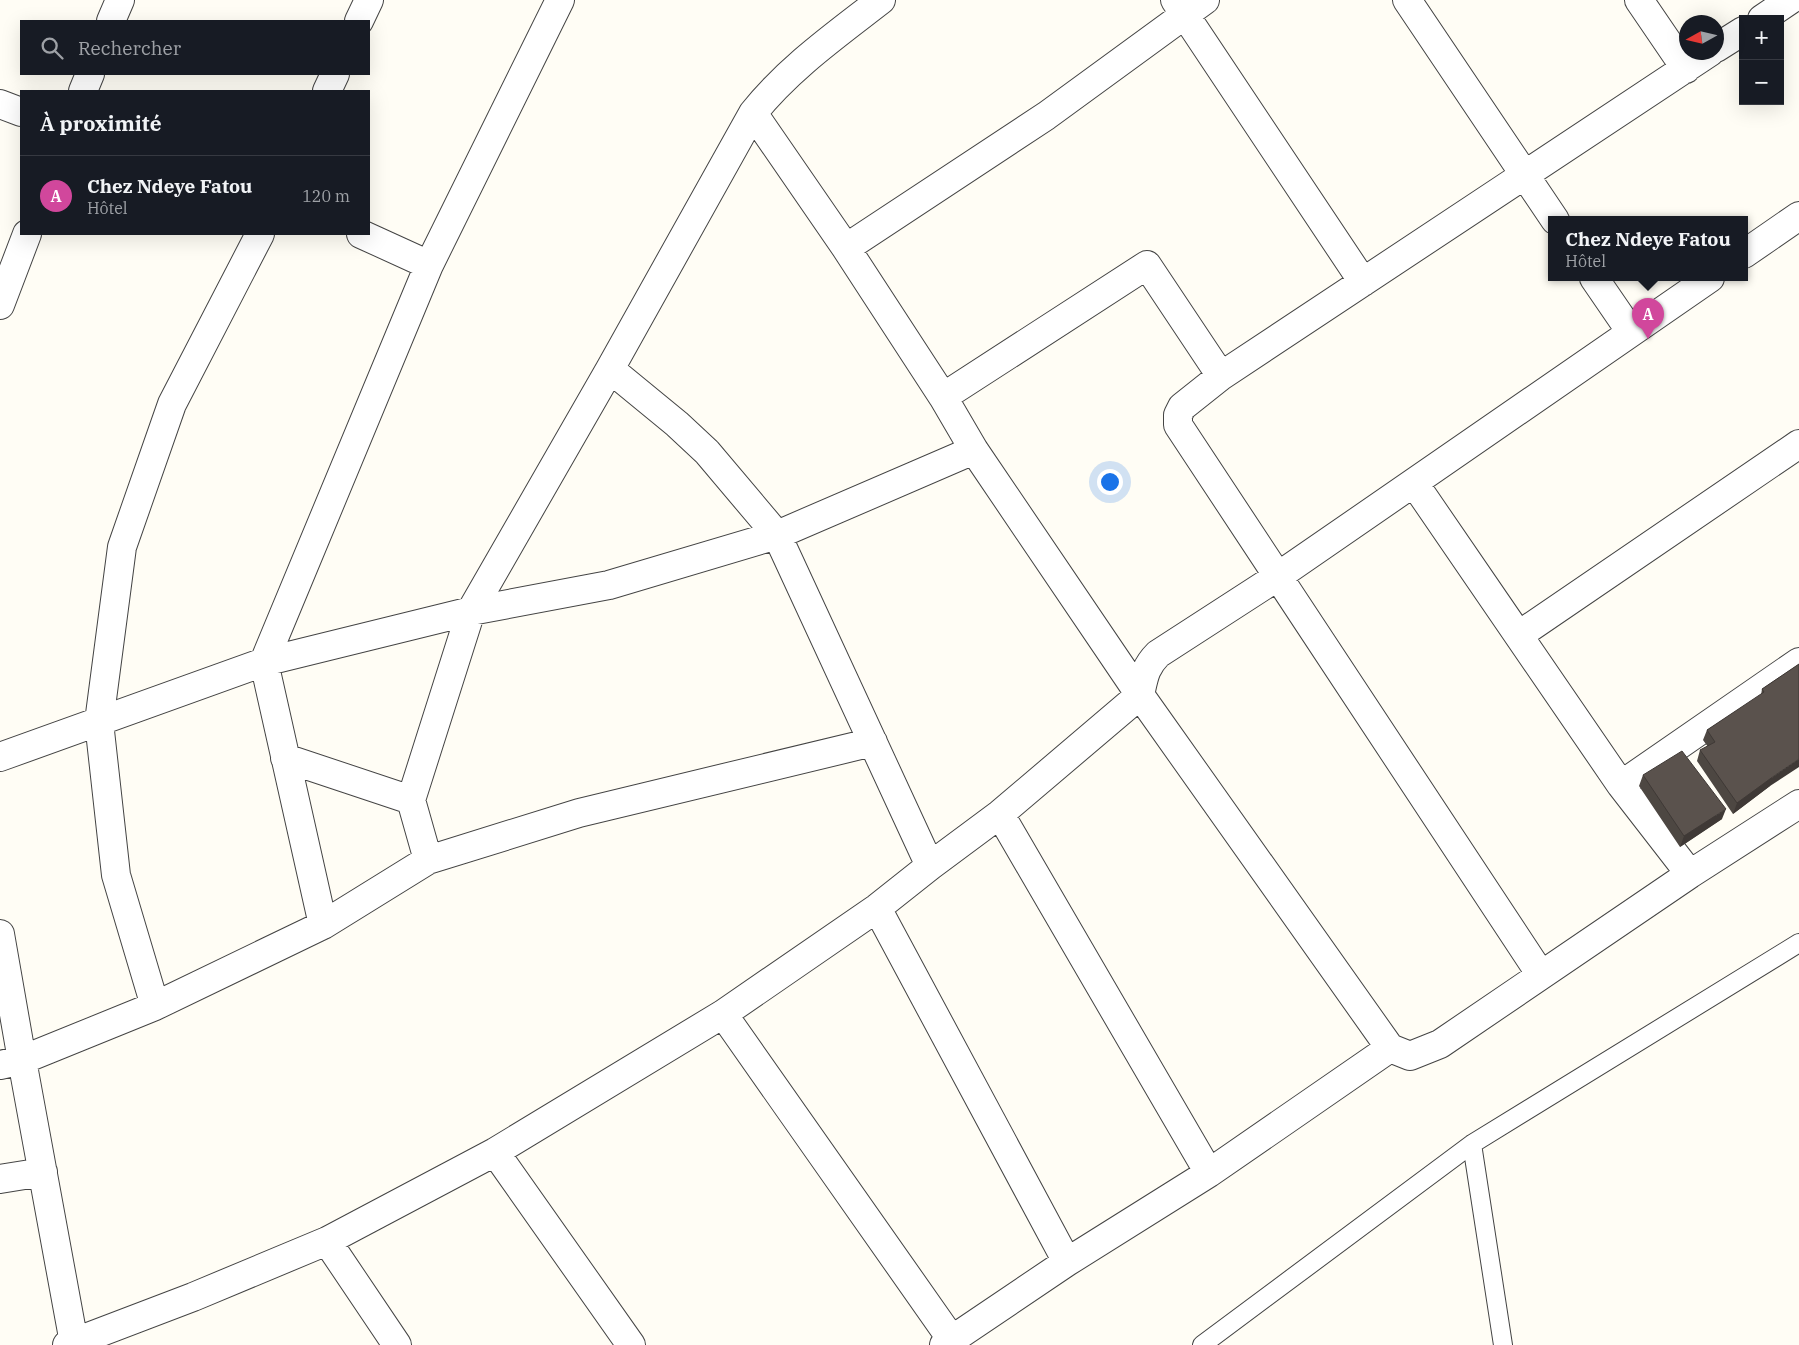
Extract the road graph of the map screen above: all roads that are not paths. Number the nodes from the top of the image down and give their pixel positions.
1 (120, 0) edge
2 (368, 0) edge
3 (560, 0) edge
4 (882, 0) edge
5 (1407, 0) edge
6 (1639, 0) edge
7 (1790, 0) edge
8 (1188, 5) edge
9 (1768, 15) edge
10 (111, 20) edge
11 (359, 20) edge
12 (1739, 34) edge
13 (1724, 43) edge
14 (1699, 60) edge
15 (1686, 69) junction
16 (90, 75) edge
17 (335, 75) edge
18 (83, 90) edge
19 (327, 90) edge
20 (0, 104) edge
21 (20, 112) edge
22 (752, 113) junction
23 (1525, 175) junction
24 (1552, 216) edge
25 (1799, 216) edge
26 (28, 235) edge
27 (259, 235) edge
28 (363, 235) edge
29 (846, 248) junction
30 (1748, 251) edge
31 (428, 265) junction
32 (1596, 281) edge
33 (1706, 281) edge
34 (1363, 282) junction
35 (0, 305) edge
36 (1631, 332) junction
37 (610, 369) junction
38 (1221, 376) junction
39 (943, 398) junction
40 (1799, 444) edge
41 (974, 450) junction
42 (1414, 483) junction
43 (777, 534) junction
44 (1277, 577) junction
45 (471, 611) junction
46 (1519, 635) junction
47 (264, 662) junction
48 (1799, 662) edge
49 (1140, 694) junction
50 (99, 722) junction
51 (873, 742) junction
52 (0, 756) edge
53 (285, 758) junction
54 (1621, 785) junction
55 (411, 800) junction
56 (1799, 804) edge
57 (1000, 814) junction
58 (428, 860) junction
59 (930, 866) junction
60 (1690, 874) junction
61 (877, 908) junction
62 (323, 925) junction
63 (0, 934) edge
64 (1799, 943) edge
65 (1541, 975) junction
66 (155, 1006) junction
67 (722, 1014) junction
68 (1390, 1048) junction
69 (11, 1062) edge
70 (1472, 1144) junction
71 (495, 1152) junction
72 (42, 1172) junction
73 (1209, 1173) junction
74 (0, 1179) edge
75 (327, 1241) junction
76 (1067, 1262) junction
77 (948, 1342) edge
78 (74, 1344) edge
79 (397, 1345) edge
80 (631, 1345) edge
81 (1202, 1345) edge
82 (1503, 1345) edge

1 - 10 street
2 - 11 street
3 - 31 street
4 - 22 street
5 - 23 street
6 - 15 street
7 - 9 street
8 - 29 street
8 - 34 street
12 - 13 street
14 - 15 street
15 - 23 street
16 - 18 street
17 - 19 street
20 - 21 street
22 - 29 street
22 - 37 street
23 - 24 street
23 - 34 street
25 - 30 street
26 - 35 street
27 - 50 street
28 - 31 street
29 - 39 street
31 - 47 street
32 - 36 street
33 - 36 street
34 - 38 street
36 - 42 street
37 - 43 street
37 - 45 street
38 - 39 street
38 - 44 street
39 - 41 street
40 - 46 street
41 - 43 street
41 - 49 street
42 - 44 street
42 - 46 street
43 - 45 street
43 - 51 street
44 - 49 street
44 - 65 street
45 - 47 street
45 - 55 street
46 - 54 street
47 - 50 street
47 - 53 street
48 - 54 street
49 - 57 street
49 - 68 street
50 - 52 street
50 - 66 street
51 - 58 street
51 - 59 street
53 - 55 street
53 - 62 street
54 - 60 street
55 - 58 street
56 - 60 street
57 - 59 street
57 - 73 street
58 - 62 street
59 - 61 street
60 - 65 street
61 - 67 street
61 - 76 street
62 - 66 street
63 - 69 street
64 - 70 lane
65 - 68 street
66 - 69 street
67 - 71 street
67 - 77 street
68 - 73 street
69 - 72 street
70 - 81 lane
70 - 82 lane
71 - 75 street
71 - 80 street
72 - 74 street
72 - 78 street
73 - 76 street
75 - 78 street
75 - 79 street
76 - 77 street

